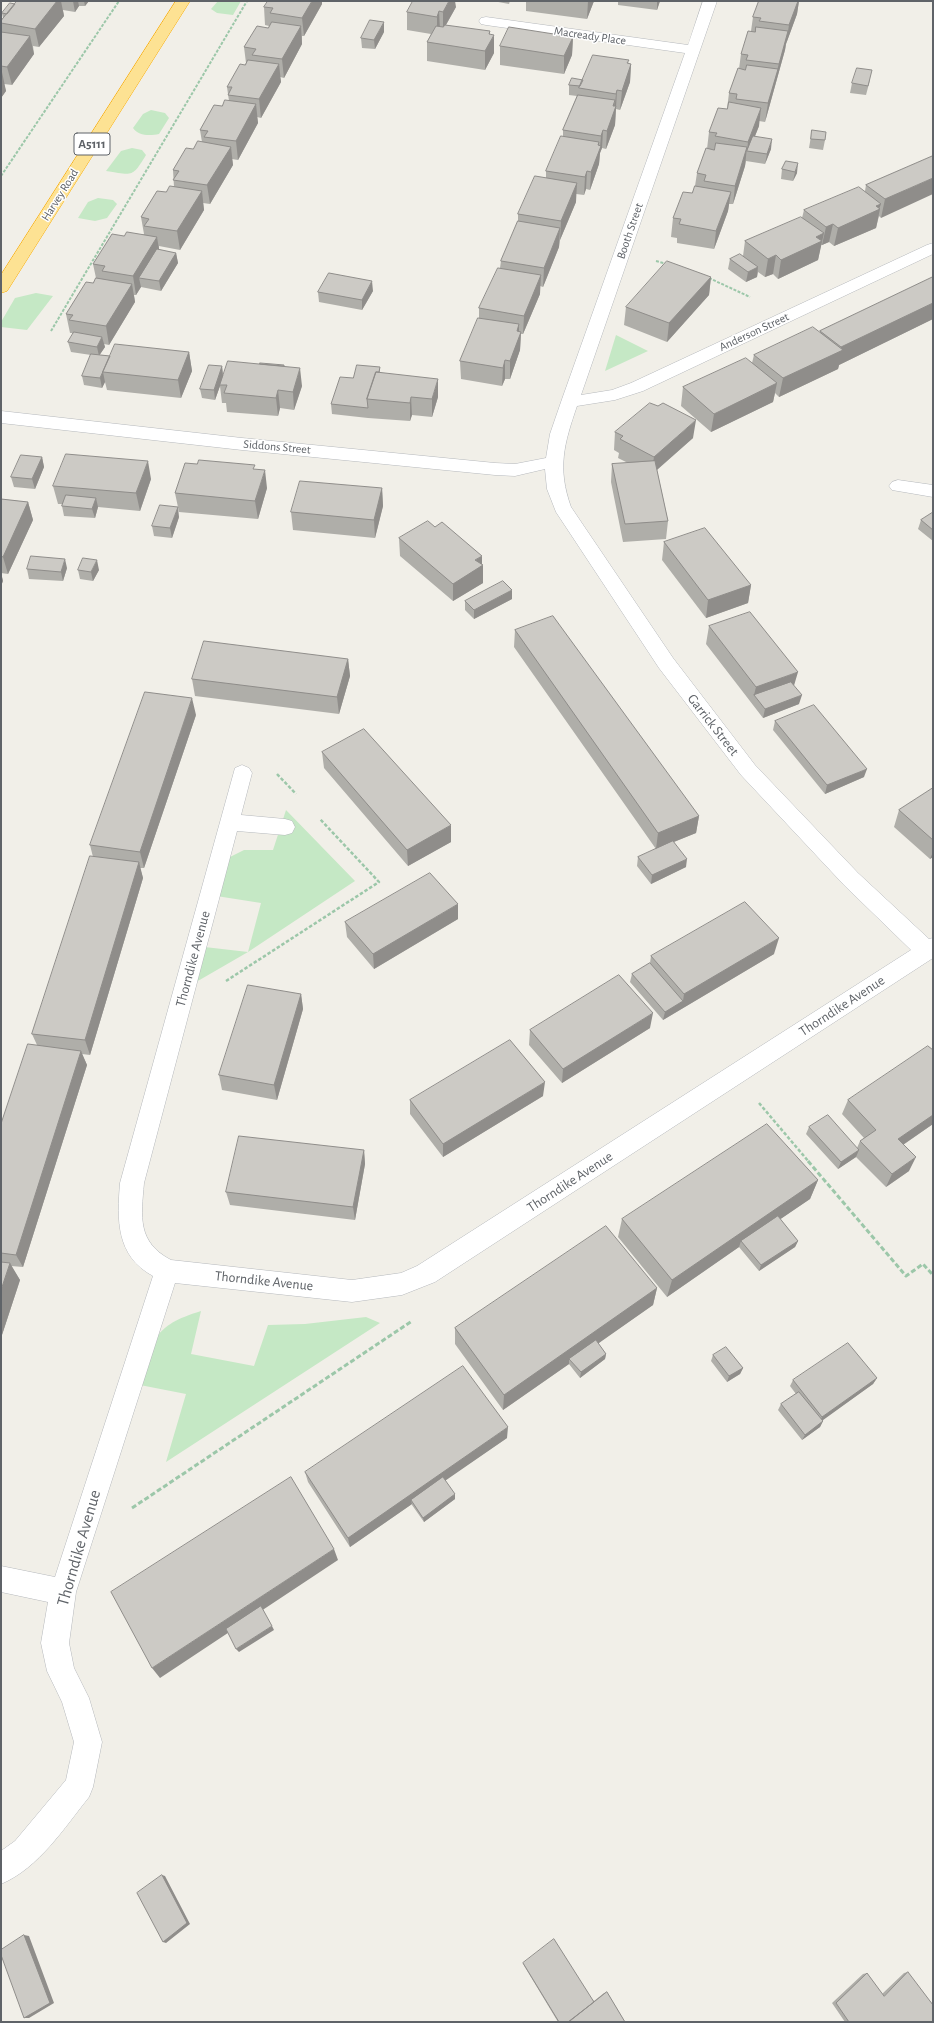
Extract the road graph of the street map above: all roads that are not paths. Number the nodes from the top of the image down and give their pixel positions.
1 (183, 1) edge
2 (710, 1) edge
3 (486, 21) dead end
4 (694, 50) junction
5 (933, 248) edge
6 (1, 288) edge
7 (569, 402) junction
8 (1, 417) edge
9 (552, 462) junction
10 (898, 486) dead end
11 (933, 491) edge
12 (242, 773) road end
13 (230, 822) junction
14 (285, 827) dead end
15 (930, 949) edge
16 (167, 1271) junction
17 (1, 1579) edge
18 (63, 1592) junction
19 (1, 1869) edge

1 - 6 highway, Harvey Road / A5111
2 - 4 street, Booth Street
3 - 4 street, Macready Place
4 - 7 street, Booth Street
5 - 7 street, Anderson Street
7 - 9 street, Booth Street
8 - 9 street, Siddons Street
9 - 15 street, Garrick Street
10 - 11 street
12 - 13 street, Thorndike Avenue
13 - 14 street
13 - 16 street, Thorndike Avenue
15 - 16 street, Thorndike Avenue
16 - 18 street, Thorndike Avenue
17 - 18 street
18 - 19 street, Thorndike Avenue

